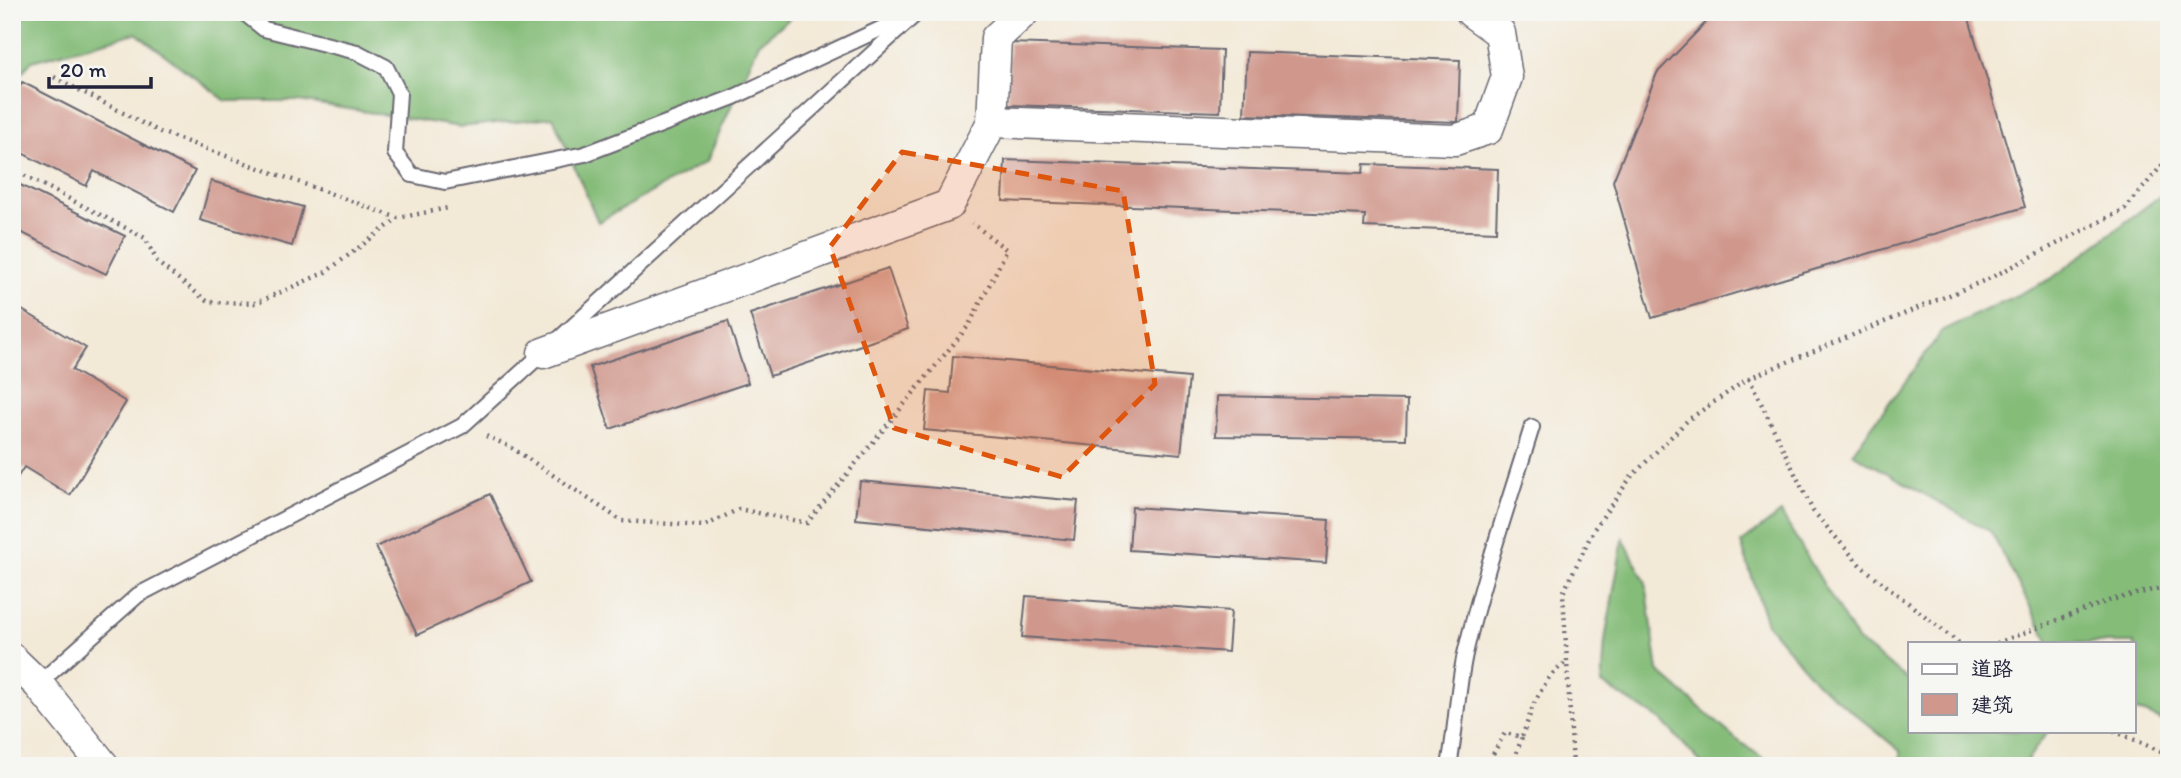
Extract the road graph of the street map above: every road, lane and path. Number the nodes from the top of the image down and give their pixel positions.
1 (243, 12) edge
2 (917, 12) edge
3 (1024, 12) edge
4 (1471, 12) edge
5 (54, 76) dead end
6 (992, 122) junction
7 (2169, 157) edge
8 (12, 169) edge
9 (949, 205) junction
10 (453, 207) dead end
11 (398, 218) junction
12 (543, 353) junction
13 (1749, 378) junction
14 (462, 426) junction
15 (1532, 427) dead end
16 (2169, 586) edge
17 (1958, 642) edge
18 (2000, 642) edge
19 (12, 659) edge
20 (1567, 661) junction
21 (38, 684) junction
22 (2116, 732) edge
23 (1522, 737) junction
24 (2169, 755) edge
25 (104, 766) edge
26 (1449, 766) edge
27 (1486, 766) edge
28 (1511, 766) edge
29 (1573, 766) edge

1 - 2 lane
2 - 12 lane
3 - 6 street
4 - 6 street
5 - 11 path
6 - 9 street
7 - 13 path
8 - 11 path
9 - 12 street
9 - 14 path
10 - 11 path
12 - 14 lane
13 - 17 path
13 - 20 path
14 - 21 lane
15 - 26 lane
16 - 18 path
19 - 21 street
20 - 23 path
20 - 29 path
21 - 25 street
22 - 24 path
23 - 27 path
23 - 28 path

